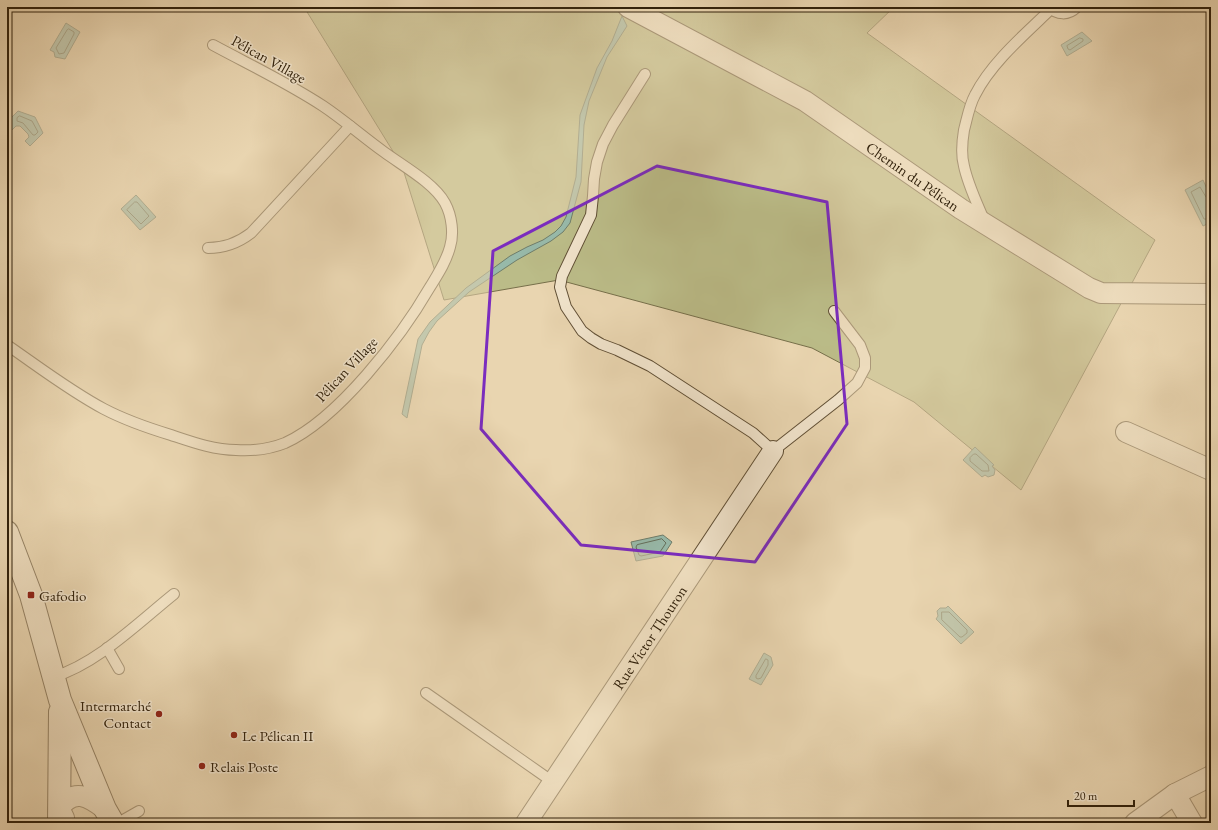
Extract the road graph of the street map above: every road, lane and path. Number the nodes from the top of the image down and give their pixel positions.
1 (628, 7) edge
2 (1077, 7) edge
3 (1050, 8) edge
4 (213, 45) dead end
5 (645, 74) dead end
6 (350, 126) junction
7 (986, 224) junction
8 (208, 248) dead end
9 (1211, 294) edge
10 (834, 311) dead end
11 (7, 345) edge
12 (1126, 432) dead end
13 (773, 451) junction
14 (1211, 470) edge
15 (7, 532) edge
16 (174, 594) dead end
17 (107, 648) junction
18 (119, 669) dead end
19 (53, 677) junction
20 (426, 693) dead end
21 (60, 700) junction
22 (1211, 776) edge
23 (553, 782) junction
24 (1175, 794) junction
25 (139, 811) dead end
26 (61, 818) edge
27 (112, 818) edge
28 (526, 823) edge
29 (1135, 823) edge
30 (1192, 823) edge

1 - 7 street, Chemin du Pélican
2 - 3 lane
3 - 7 lane
4 - 6 lane, Pélican Village
5 - 13 lane
6 - 8 lane
6 - 11 lane, Pélican Village
7 - 9 street, Chemin du Pélican
10 - 13 lane
12 - 14 street
13 - 23 street, Rue Victor Thouron
15 - 19 street
16 - 17 lane
17 - 18 lane
17 - 19 lane
19 - 21 street
20 - 23 lane
21 - 26 street
21 - 27 street
22 - 24 street
23 - 28 street, Rue Victor Thouron
24 - 29 street
24 - 30 street
25 - 27 lane
26 - 27 street

